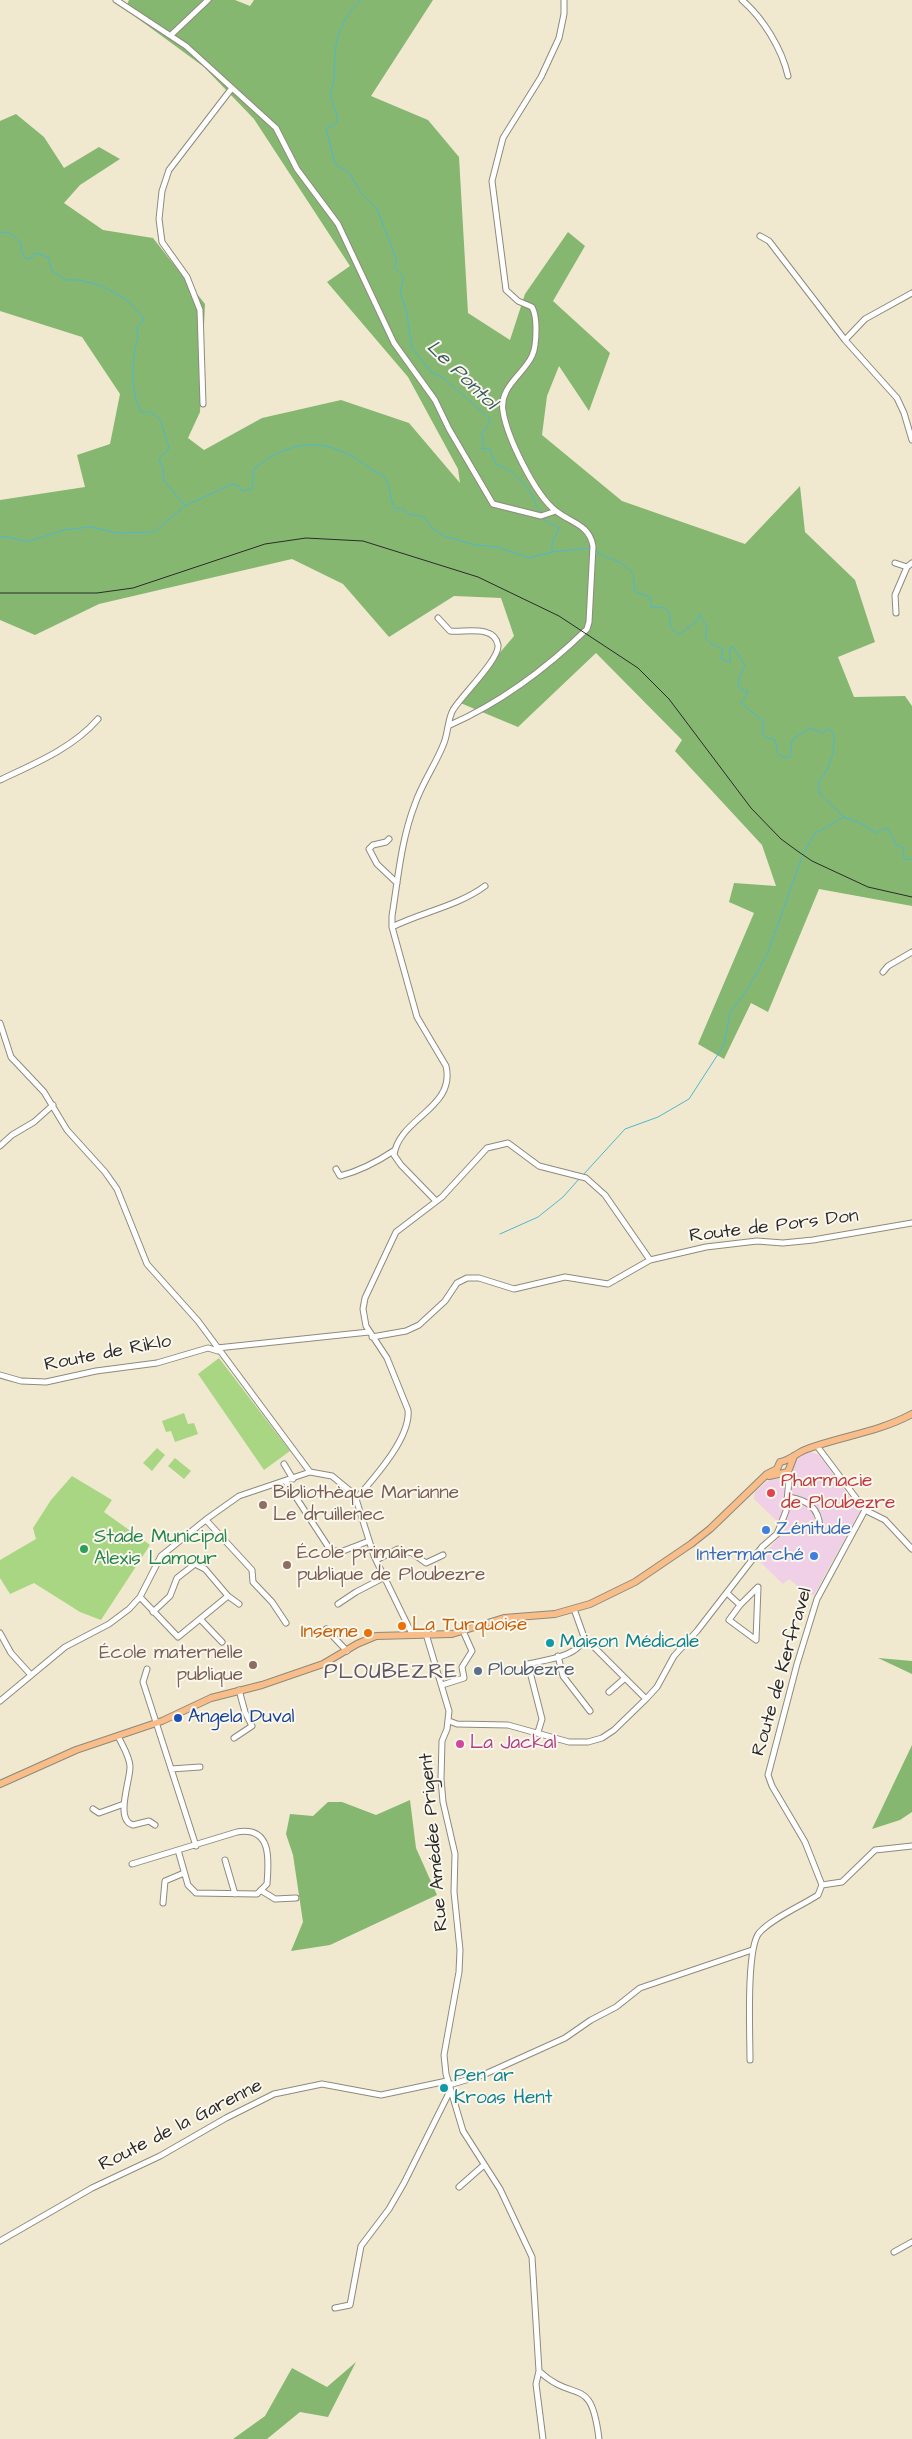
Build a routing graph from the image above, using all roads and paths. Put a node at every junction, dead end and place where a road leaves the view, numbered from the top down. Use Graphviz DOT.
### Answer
graph roads {
  1 [pos="116,0"];
  2 [pos="208,0"];
  3 [pos="564,0"];
  4 [pos="742,0"];
  5 [pos="170,35"];
  6 [pos="788,76"];
  7 [pos="232,88"];
  8 [pos="760,236"];
  9 [pos="912,294"];
  10 [pos="845,340"];
  11 [pos="203,404"];
  12 [pos="912,440"];
  13 [pos="556,511"];
  14 [pos="895,563"];
  15 [pos="910,565"];
  16 [pos="896,613"];
  17 [pos="438,618"];
  18 [pos="98,719"];
  19 [pos="450,725"];
  20 [pos="0,780"];
  21 [pos="389,839"];
  22 [pos="397,883"];
  23 [pos="485,886"];
  24 [pos="392,927"];
  25 [pos="912,952"];
  26 [pos="883,972"];
  27 [pos="0,1023"];
  28 [pos="53,1105"];
  29 [pos="0,1146"];
  30 [pos="395,1150"];
  31 [pos="336,1169"];
  32 [pos="436,1201"];
  33 [pos="912,1224"];
  34 [pos="650,1260"];
  35 [pos="371,1334"];
  36 [pos="219,1350"];
  37 [pos="0,1375"];
  38 [pos="912,1414"];
  39 [pos="817,1446"];
  40 [pos="284,1464"];
  41 [pos="783,1469"];
  42 [pos="310,1472"];
  43 [pos="293,1479"];
  44 [pos="286,1482"];
  45 [pos="788,1497"];
  46 [pos="356,1499"];
  47 [pos="865,1510"];
  48 [pos="206,1520"];
  49 [pos="820,1528"];
  50 [pos="369,1541"];
  51 [pos="912,1549"];
  52 [pos="443,1554"];
  53 [pos="376,1560"];
  54 [pos="383,1578"];
  55 [pos="727,1593"];
  56 [pos="228,1596"];
  57 [pos="140,1597"];
  58 [pos="240,1604"];
  59 [pos="338,1604"];
  60 [pos="740,1605"];
  61 [pos="574,1609"];
  62 [pos="153,1612"];
  63 [pos="201,1620"];
  64 [pos="286,1623"];
  65 [pos="326,1629"];
  66 [pos="463,1631"];
  67 [pos="0,1633"];
  68 [pos="412,1634"];
  69 [pos="426,1634"];
  70 [pos="584,1638"];
  71 [pos="222,1642"];
  72 [pos="348,1651"];
  73 [pos="558,1656"];
  74 [pos="147,1669"];
  75 [pos="31,1675"];
  76 [pos="624,1679"];
  77 [pos="442,1685"];
  78 [pos="239,1690"];
  79 [pos="609,1692"];
  80 [pos="646,1700"];
  81 [pos="0,1701"];
  82 [pos="590,1711"];
  83 [pos="449,1721"];
  84 [pos="155,1723"];
  85 [pos="538,1732"];
  86 [pos="118,1736"];
  87 [pos="234,1738"];
  88 [pos="200,1767"];
  89 [pos="172,1769"];
  90 [pos="0,1784"];
  91 [pos="124,1804"];
  92 [pos="93,1809"];
  93 [pos="155,1825"];
  94 [pos="196,1846"];
  95 [pos="912,1846"];
  96 [pos="178,1850"];
  97 [pos="225,1860"];
  98 [pos="132,1864"];
  99 [pos="184,1873"];
  100 [pos="822,1885"];
  101 [pos="262,1890"];
  102 [pos="235,1894"];
  103 [pos="296,1898"];
  104 [pos="163,1903"];
  105 [pos="752,1950"];
  106 [pos="750,2060"];
  107 [pos="448,2083"];
  108 [pos="450,2091"];
  109 [pos="484,2164"];
  110 [pos="459,2187"];
  111 [pos="0,2241"];
  112 [pos="912,2242"];
  113 [pos="894,2252"];
  114 [pos="335,2308"];
  115 [pos="539,2371"];
  116 [pos="542,2439"];
  117 [pos="599,2439"];
  1 -- 5 [label="street"];
  2 -- 5 [label="street"];
  3 -- 13 [label="street"];
  4 -- 6 [label="street"];
  5 -- 7 [label="street"];
  7 -- 11 [label="street"];
  7 -- 13 [label="street"];
  8 -- 10 [label="street"];
  9 -- 10 [label="street"];
  10 -- 12 [label="street"];
  13 -- 19 [label="street"];
  14 -- 15 [label="street"];
  15 -- 16 [label="street"];
  17 -- 19 [label="street"];
  18 -- 20 [label="street"];
  19 -- 22 [label="street"];
  21 -- 22 [label="street"];
  22 -- 24 [label="street"];
  23 -- 24 [label="street"];
  24 -- 30 [label="street"];
  25 -- 26 [label="street"];
  27 -- 28 [label="street"];
  28 -- 29 [label="street"];
  28 -- 36 [label="street"];
  30 -- 31 [label="street"];
  30 -- 32 [label="street"];
  32 -- 34 [label="street"];
  32 -- 35 [label="street"];
  33 -- 34 [label="street, Route de Pors Don"];
  34 -- 35 [label="street, Route de Pors Don"];
  35 -- 36 [label="street, Route de Pors Don"];
  35 -- 46 [label="street"];
  36 -- 37 [label="street, Route de Riklo"];
  36 -- 42 [label="street"];
  38 -- 39 [label="main road"];
  39 -- 41 [label="main road"];
  39 -- 47 [label="street"];
  40 -- 43 [label="street"];
  41 -- 45 [label="street"];
  41 -- 61 [label="main road"];
  42 -- 43 [label="street"];
  42 -- 46 [label="street"];
  43 -- 44 [label="street"];
  44 -- 48 [label="street"];
  44 -- 50 [label="street"];
  45 -- 49 [label="street"];
  45 -- 55 [label="street"];
  46 -- 50 [label="street"];
  47 -- 51 [label="street"];
  47 -- 100 [label="street, Route de Kerfravel"];
  48 -- 57 [label="street"];
  48 -- 64 [label="street"];
  50 -- 53 [label="street"];
  52 -- 53 [label="street"];
  53 -- 54 [label="street"];
  54 -- 59 [label="street"];
  54 -- 68 [label="street"];
  55 -- 60 [label="street"];
  55 -- 80 [label="street"];
  56 -- 58 [label="street"];
  56 -- 62 [label="street"];
  56 -- 63 [label="street"];
  57 -- 62 [label="street"];
  57 -- 75 [label="street"];
  60 -- 60 [label="street"];
  61 -- 66 [label="main road"];
  61 -- 70 [label="street"];
  62 -- 63 [label="street"];
  63 -- 71 [label="street"];
  65 -- 72 [label="street"];
  66 -- 69 [label="main road"];
  66 -- 77 [label="street"];
  67 -- 75 [label="street"];
  68 -- 69 [label="main road"];
  68 -- 72 [label="main road"];
  69 -- 77 [label="street, Rue Amédée Prigent"];
  70 -- 73 [label="street"];
  70 -- 76 [label="street"];
  72 -- 78 [label="main road"];
  73 -- 82 [label="street"];
  73 -- 85 [label="street"];
  74 -- 84 [label="street"];
  75 -- 81 [label="street"];
  76 -- 79 [label="street"];
  76 -- 80 [label="street"];
  77 -- 83 [label="street, Rue Amédée Prigent"];
  78 -- 84 [label="main road"];
  78 -- 87 [label="street"];
  80 -- 85 [label="street"];
  83 -- 85 [label="street"];
  83 -- 107 [label="street, Rue Amédée Prigent"];
  84 -- 86 [label="main road"];
  84 -- 89 [label="street"];
  86 -- 90 [label="main road"];
  86 -- 91 [label="street"];
  88 -- 89 [label="street"];
  89 -- 94 [label="street"];
  91 -- 92 [label="street"];
  91 -- 93 [label="street"];
  94 -- 96 [label="street"];
  94 -- 101 [label="street"];
  95 -- 100 [label="street"];
  96 -- 98 [label="street"];
  96 -- 99 [label="street"];
  97 -- 102 [label="street"];
  99 -- 102 [label="street"];
  99 -- 104 [label="street"];
  100 -- 105 [label="street"];
  101 -- 102 [label="street"];
  101 -- 103 [label="street"];
  105 -- 106 [label="street"];
  105 -- 107 [label="street"];
  107 -- 108 [label="street, Rue Amédée Prigent"];
  107 -- 111 [label="street, Route de la Garenne"];
  108 -- 109 [label="street, Rue Amédée Prigent"];
  108 -- 114 [label="street"];
  109 -- 110 [label="street"];
  109 -- 115 [label="street, Rue Amédée Prigent"];
  112 -- 113 [label="street"];
  115 -- 116 [label="street, Rue Amédée Prigent"];
  115 -- 117 [label="street"];
}
